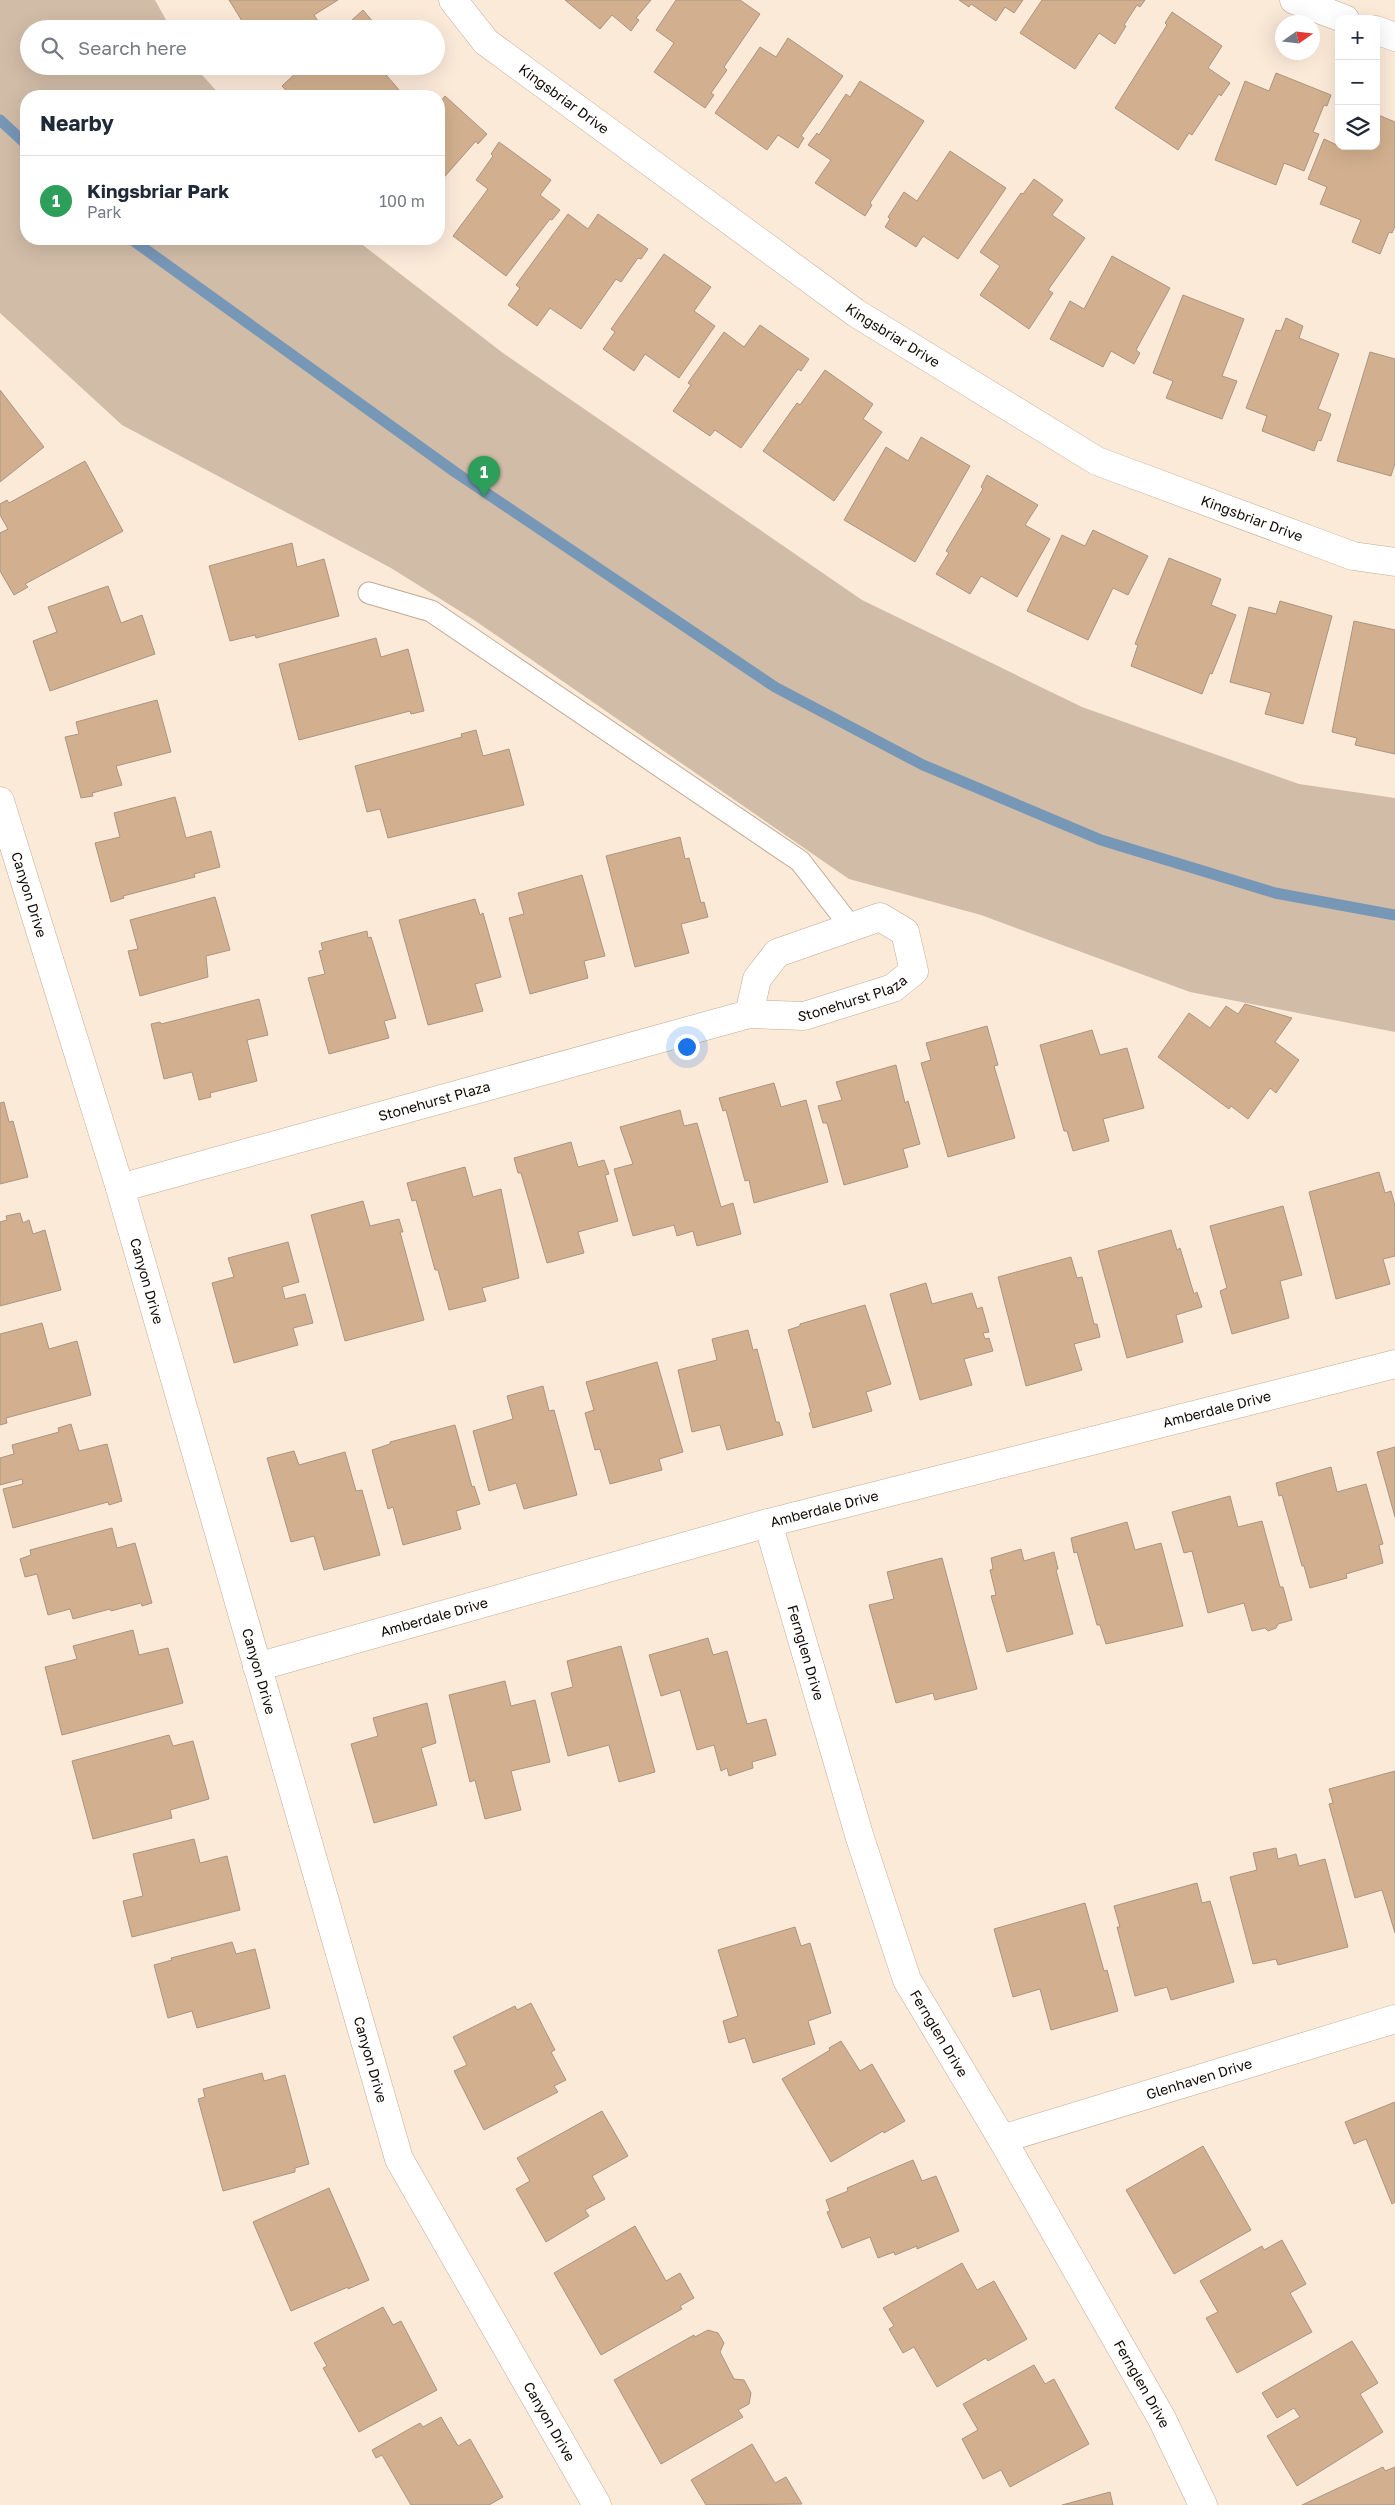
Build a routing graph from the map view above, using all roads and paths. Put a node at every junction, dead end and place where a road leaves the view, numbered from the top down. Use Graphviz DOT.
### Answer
graph roads {
  1 [pos="453,0"];
  2 [pos="1294,0"];
  3 [pos="1335,15"];
  4 [pos="1380,31"];
  5 [pos="1395,37"];
  6 [pos="1395,562"];
  7 [pos="369,593"];
  8 [pos="0,801"];
  9 [pos="851,927"];
  10 [pos="749,1014"];
  11 [pos="120,1188"];
  12 [pos="1395,1364"];
  13 [pos="768,1523"];
  14 [pos="257,1668"];
  15 [pos="1395,2019"];
  16 [pos="1002,2139"];
  17 [pos="597,2505"];
  18 [pos="1203,2505"];
  1 -- 6 [label="street, Kingsbriar Drive"];
  2 -- 3 [label="street"];
  4 -- 5 [label="street"];
  7 -- 9 [label="lane"];
  8 -- 11 [label="street, Canyon Drive"];
  9 -- 10 [label="street, Stonehurst Plaza"];
  9 -- 10 [label="street, Stonehurst Plaza"];
  10 -- 11 [label="street, Stonehurst Plaza"];
  11 -- 14 [label="street, Canyon Drive"];
  12 -- 13 [label="street, Amberdale Drive"];
  13 -- 14 [label="street, Amberdale Drive"];
  13 -- 16 [label="street, Fernglen Drive"];
  14 -- 17 [label="street, Canyon Drive"];
  15 -- 16 [label="street, Glenhaven Drive"];
  16 -- 18 [label="street, Fernglen Drive"];
}
